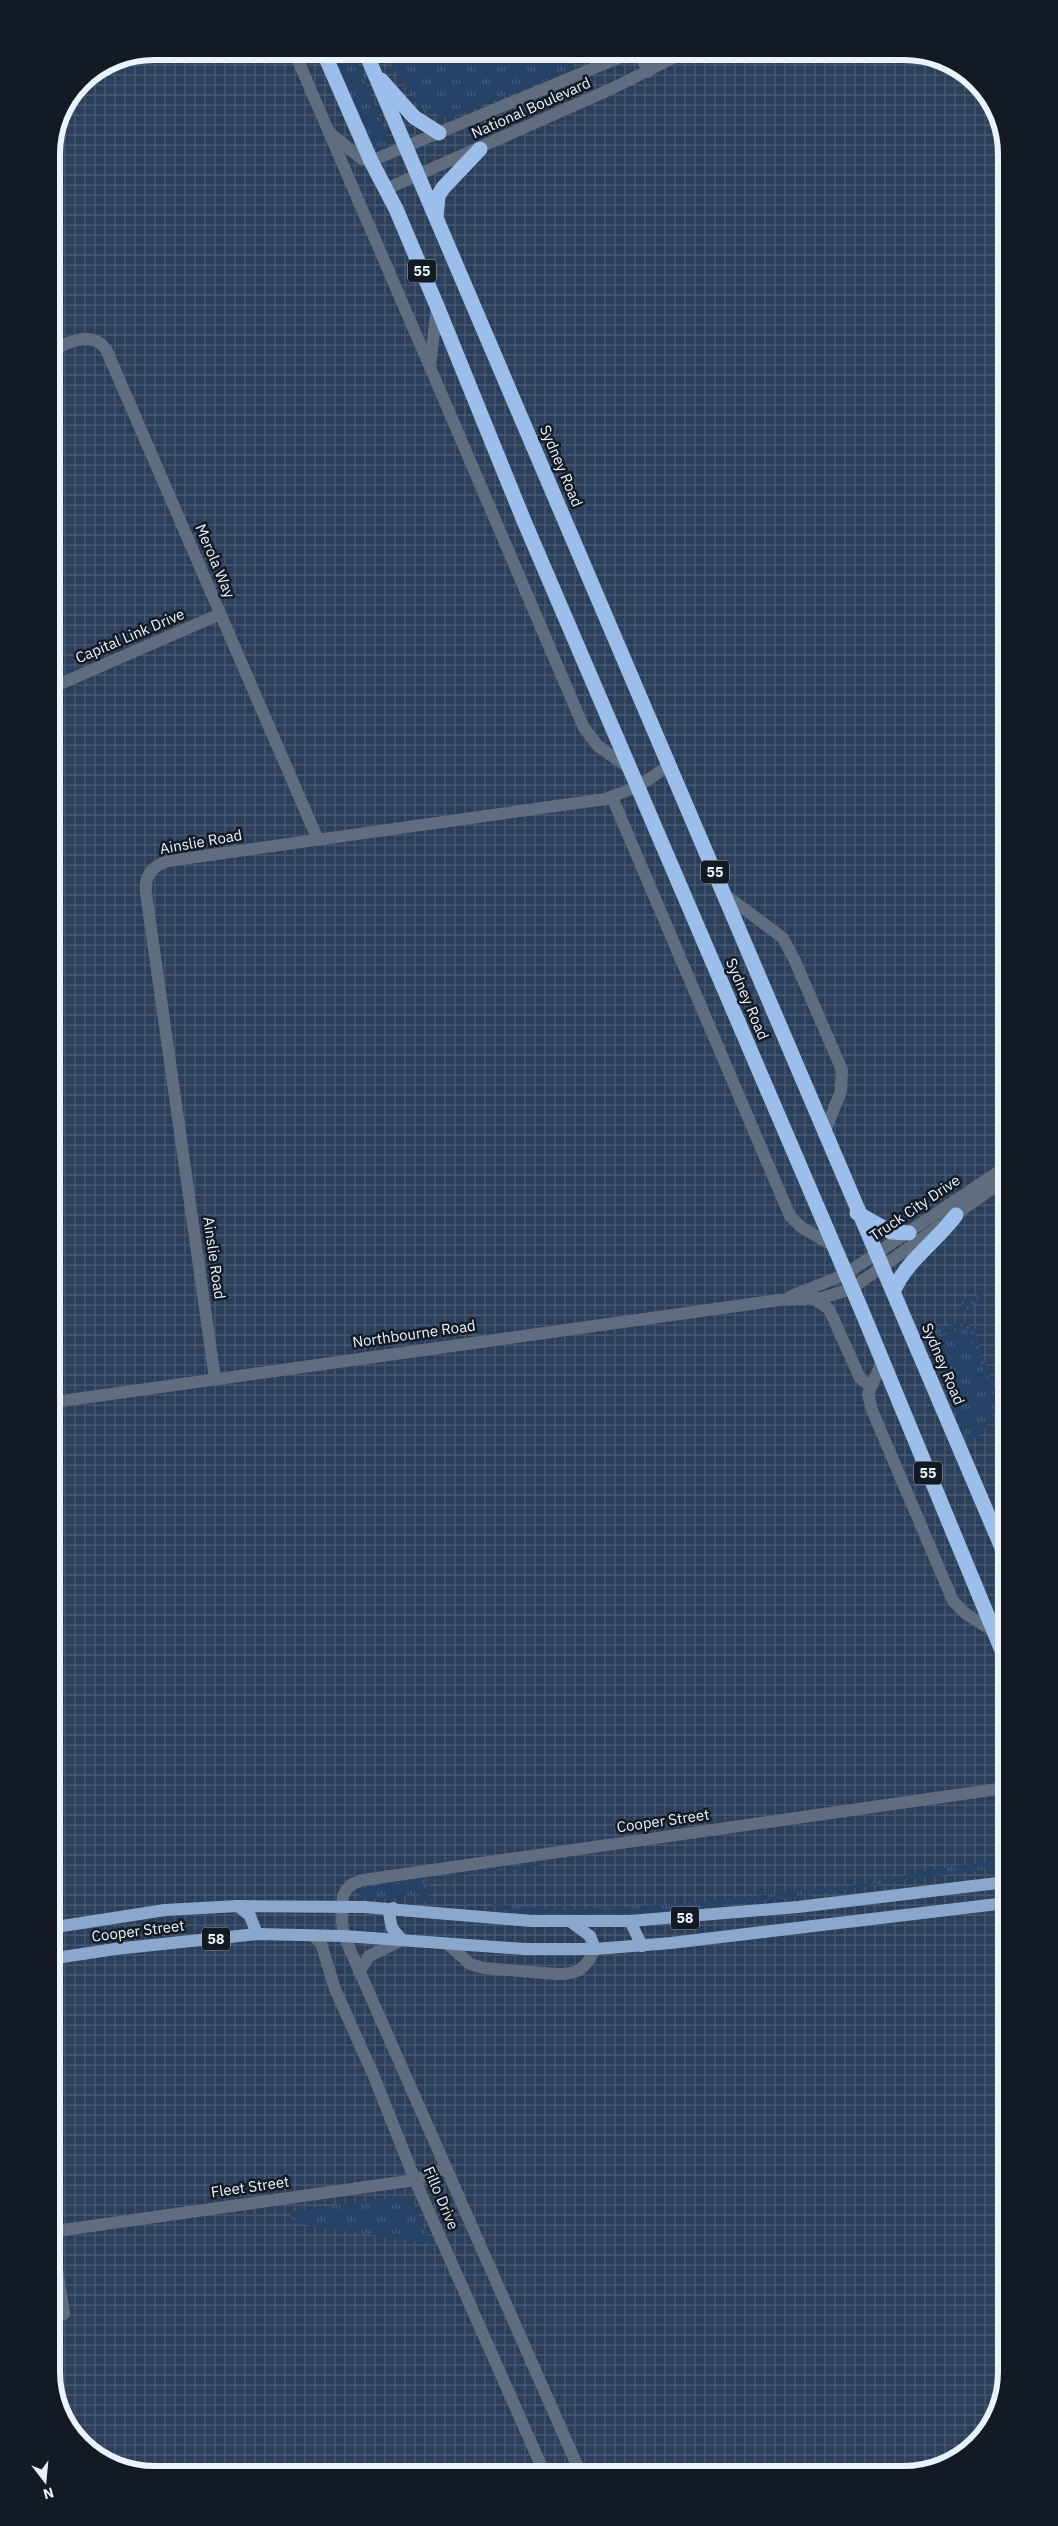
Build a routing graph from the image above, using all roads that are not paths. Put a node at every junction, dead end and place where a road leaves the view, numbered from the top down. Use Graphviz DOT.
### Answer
graph roads {
  1 [pos="298,60"];
  2 [pos="327,60"];
  3 [pos="368,60"];
  4 [pos="613,60"];
  5 [pos="643,60"];
  6 [pos="670,60"];
  7 [pos="373,72"];
  8 [pos="648,72"];
  9 [pos="328,130"];
  10 [pos="439,133"];
  11 [pos="405,148"];
  12 [pos="480,149"];
  13 [pos="370,161"];
  14 [pos="417,177"];
  15 [pos="386,189"];
  16 [pos="436,219"];
  17 [pos="437,306"];
  18 [pos="60,347"];
  19 [pos="430,367"];
  20 [pos="220,614"];
  21 [pos="60,684"];
  22 [pos="670,766"];
  23 [pos="629,768"];
  24 [pos="637,786"];
  25 [pos="612,797"];
  26 [pos="318,840"];
  27 [pos="724,894"];
  28 [pos="824,1134"];
  29 [pos="998,1172"];
  30 [pos="998,1184"];
  31 [pos="857,1213"];
  32 [pos="956,1215"];
  33 [pos="909,1233"];
  34 [pos="832,1245"];
  35 [pos="878,1261"];
  36 [pos="844,1275"];
  37 [pos="851,1289"];
  38 [pos="894,1290"];
  39 [pos="814,1298"];
  40 [pos="779,1300"];
  41 [pos="882,1362"];
  42 [pos="215,1379"];
  43 [pos="870,1386"];
  44 [pos="60,1401"];
  45 [pos="998,1528"];
  46 [pos="994,1632"];
  47 [pos="998,1641"];
  48 [pos="998,1789"];
  49 [pos="998,1883"];
  50 [pos="891,1896"];
  51 [pos="998,1904"];
  52 [pos="238,1906"];
  53 [pos="342,1907"];
  54 [pos="393,1908"];
  55 [pos="893,1916"];
  56 [pos="571,1922"];
  57 [pos="630,1922"];
  58 [pos="60,1926"];
  59 [pos="257,1934"];
  60 [pos="313,1936"];
  61 [pos="344,1936"];
  62 [pos="402,1940"];
  63 [pos="448,1944"];
  64 [pos="642,1946"];
  65 [pos="595,1949"];
  66 [pos="60,1957"];
  67 [pos="359,1972"];
  68 [pos="447,2168"];
  69 [pos="415,2180"];
  70 [pos="60,2230"];
  71 [pos="60,2288"];
  72 [pos="64,2314"];
  73 [pos="541,2466"];
  74 [pos="577,2466"];
  1 -- 9 [label="street"];
  2 -- 13 [label="highway, Sydney Road / 55"];
  3 -- 7 [label="highway, Sydney Road / 55"];
  4 -- 10 [label="street, National Boulevard"];
  5 -- 8 [label="street"];
  6 -- 8 [label="street, National Boulevard"];
  7 -- 10 [label="highway"];
  7 -- 11 [label="highway, Sydney Road / 55"];
  8 -- 12 [label="street, National Boulevard"];
  9 -- 13 [label="street"];
  9 -- 19 [label="street"];
  10 -- 11 [label="street, National Boulevard"];
  11 -- 13 [label="street, National Boulevard"];
  11 -- 14 [label="highway, Sydney Road / 55"];
  12 -- 14 [label="street, National Boulevard"];
  12 -- 16 [label="highway"];
  13 -- 15 [label="highway, Sydney Road / 55"];
  14 -- 15 [label="street, National Boulevard"];
  14 -- 16 [label="highway, Sydney Road / 55"];
  15 -- 17 [label="highway, Sydney Road / 55"];
  16 -- 22 [label="highway, Sydney Road / 55"];
  17 -- 19 [label="street"];
  17 -- 23 [label="highway, Sydney Road / 55"];
  18 -- 20 [label="street, Merola Way"];
  19 -- 23 [label="street"];
  20 -- 21 [label="street, Capital Link Drive"];
  20 -- 26 [label="street, Merola Way"];
  22 -- 24 [label="street, Ainslie Road"];
  22 -- 27 [label="highway, Sydney Road / 55"];
  23 -- 24 [label="highway, Sydney Road / 55"];
  24 -- 25 [label="street, Ainslie Road"];
  24 -- 34 [label="highway, Sydney Road / 55"];
  25 -- 26 [label="street, Ainslie Road"];
  25 -- 34 [label="street"];
  26 -- 42 [label="street, Ainslie Road"];
  27 -- 28 [label="highway, Sydney Road / 55"];
  27 -- 28 [label="street"];
  28 -- 31 [label="highway, Sydney Road / 55"];
  29 -- 33 [label="street, Truck City Drive"];
  30 -- 32 [label="street, Truck City Drive"];
  31 -- 33 [label="highway"];
  31 -- 35 [label="highway, Sydney Road / 55"];
  32 -- 35 [label="street, Truck City Drive"];
  32 -- 38 [label="highway"];
  33 -- 35 [label="street, Truck City Drive"];
  34 -- 36 [label="highway, Sydney Road / 55"];
  35 -- 36 [label="street, Truck City Drive"];
  35 -- 37 [label="street, Truck City Drive"];
  35 -- 38 [label="highway, Sydney Road / 55"];
  36 -- 37 [label="highway, Sydney Road / 55"];
  36 -- 40 [label="street, Northbourne Road"];
  37 -- 39 [label="street, Northbourne Road"];
  37 -- 41 [label="highway, Sydney Road / 55"];
  38 -- 45 [label="highway, Sydney Road / 55"];
  39 -- 40 [label="street, Northbourne Road"];
  39 -- 43 [label="street"];
  40 -- 42 [label="street, Northbourne Road"];
  41 -- 43 [label="street"];
  41 -- 46 [label="highway, Sydney Road / 55"];
  42 -- 44 [label="street, Northbourne Road"];
  43 -- 46 [label="street"];
  46 -- 47 [label="highway, Sydney Road / 55"];
  48 -- 53 [label="street, Cooper Street"];
  49 -- 50 [label="main road, Cooper Street / 58"];
  50 -- 55 [label="main road"];
  50 -- 57 [label="main road, Cooper Street / 58"];
  51 -- 55 [label="main road, Cooper Street / 58"];
  52 -- 53 [label="main road, Cooper Street / 58"];
  52 -- 58 [label="main road, Cooper Street / 58"];
  52 -- 59 [label="main road"];
  53 -- 54 [label="main road, Cooper Street / 58"];
  53 -- 61 [label="street, Cooper Street"];
  54 -- 56 [label="main road, Cooper Street / 58"];
  54 -- 62 [label="main road"];
  55 -- 64 [label="main road, Cooper Street / 58"];
  56 -- 57 [label="main road, Cooper Street / 58"];
  56 -- 65 [label="main road"];
  57 -- 64 [label="main road"];
  59 -- 60 [label="main road, Cooper Street / 58"];
  59 -- 66 [label="main road, Cooper Street / 58"];
  60 -- 61 [label="main road, Cooper Street / 58"];
  60 -- 69 [label="street, Fillo Drive"];
  61 -- 62 [label="main road, Cooper Street / 58"];
  61 -- 67 [label="street, Fillo Drive"];
  62 -- 63 [label="main road, Cooper Street / 58"];
  62 -- 67 [label="street"];
  63 -- 65 [label="main road, Cooper Street / 58"];
  63 -- 65 [label="street"];
  64 -- 65 [label="main road, Cooper Street / 58"];
  67 -- 68 [label="street, Fillo Drive"];
  68 -- 69 [label="street, Fleet Street"];
  68 -- 74 [label="street, Fillo Drive"];
  69 -- 70 [label="street, Fleet Street"];
  69 -- 73 [label="street, Fillo Drive"];
  71 -- 72 [label="street"];
}
